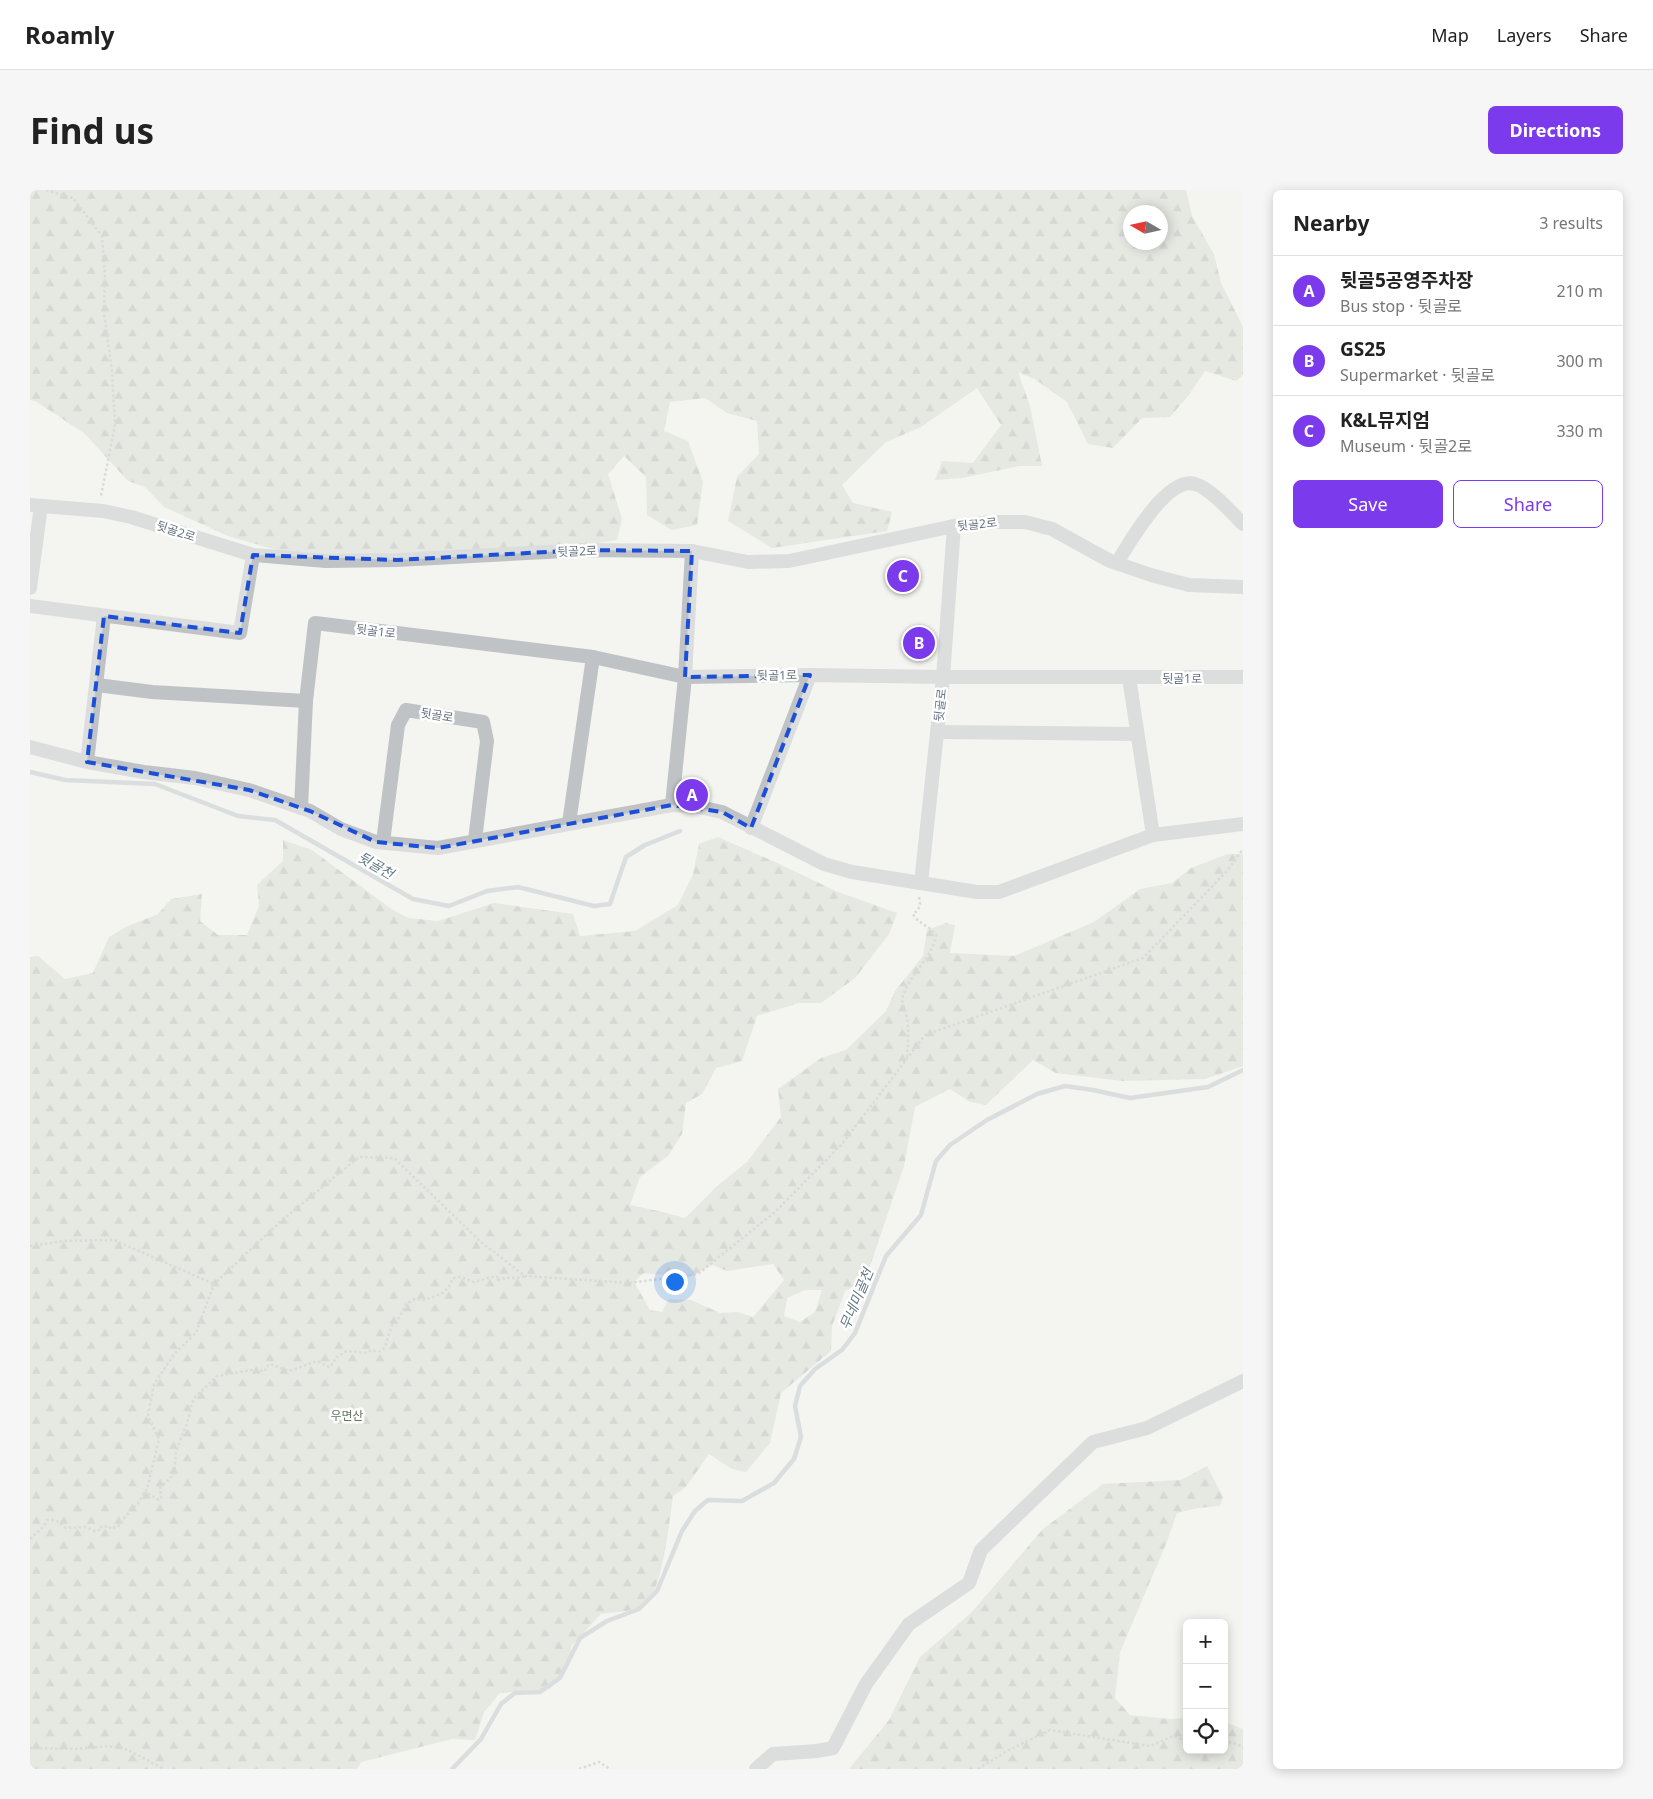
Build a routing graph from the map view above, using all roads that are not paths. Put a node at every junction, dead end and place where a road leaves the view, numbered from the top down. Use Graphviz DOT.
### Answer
graph roads {
  1 [pos="36,506"];
  2 [pos="1243,524"];
  3 [pos="954,526"];
  4 [pos="692,551"];
  5 [pos="253,555"];
  6 [pos="1117,563"];
  7 [pos="1243,586"];
  8 [pos="30,588"];
  9 [pos="30,606"];
  10 [pos="104,616"];
  11 [pos="592,657"];
  12 [pos="810,675"];
  13 [pos="685,677"];
  14 [pos="1243,677"];
  15 [pos="943,678"];
  16 [pos="1129,678"];
  17 [pos="97,685"];
  18 [pos="306,702"];
  19 [pos="937,732"];
  20 [pos="1137,734"];
  21 [pos="30,746"];
  22 [pos="87,762"];
  23 [pos="672,805"];
  24 [pos="301,808"];
  25 [pos="569,823"];
  26 [pos="1243,824"];
  27 [pos="751,828"];
  28 [pos="1153,835"];
  29 [pos="475,840"];
  30 [pos="383,842"];
  31 [pos="918,882"];
  32 [pos="1243,1381"];
  33 [pos="756,1769"];
  1 -- 5 [label="street, 뒷골2로"];
  1 -- 8 [label="street"];
  2 -- 6 [label="street"];
  3 -- 4 [label="street, 뒷골2로"];
  3 -- 6 [label="street, 뒷골2로"];
  3 -- 15 [label="street, 뒷골로"];
  4 -- 5 [label="street, 뒷골2로"];
  4 -- 13 [label="street"];
  5 -- 10 [label="street"];
  6 -- 7 [label="street, 뒷골2로"];
  9 -- 10 [label="street"];
  10 -- 17 [label="street"];
  11 -- 13 [label="street, 뒷골1로"];
  11 -- 18 [label="street, 뒷골1로"];
  11 -- 25 [label="street"];
  12 -- 13 [label="street, 뒷골1로"];
  12 -- 15 [label="street, 뒷골1로"];
  12 -- 27 [label="street"];
  13 -- 23 [label="street"];
  14 -- 16 [label="street, 뒷골1로"];
  15 -- 16 [label="street, 뒷골1로"];
  15 -- 19 [label="street, 뒷골로"];
  16 -- 20 [label="street"];
  17 -- 18 [label="street"];
  17 -- 22 [label="street"];
  18 -- 24 [label="street"];
  19 -- 20 [label="street"];
  19 -- 31 [label="street, 뒷골로"];
  20 -- 28 [label="street"];
  21 -- 22 [label="street"];
  22 -- 24 [label="street"];
  23 -- 25 [label="street"];
  23 -- 27 [label="street"];
  24 -- 30 [label="street"];
  25 -- 29 [label="street"];
  26 -- 28 [label="street"];
  27 -- 31 [label="street"];
  28 -- 31 [label="street"];
  29 -- 30 [label="street"];
  29 -- 30 [label="street, 뒷골로"];
  32 -- 33 [label="street"];
}
